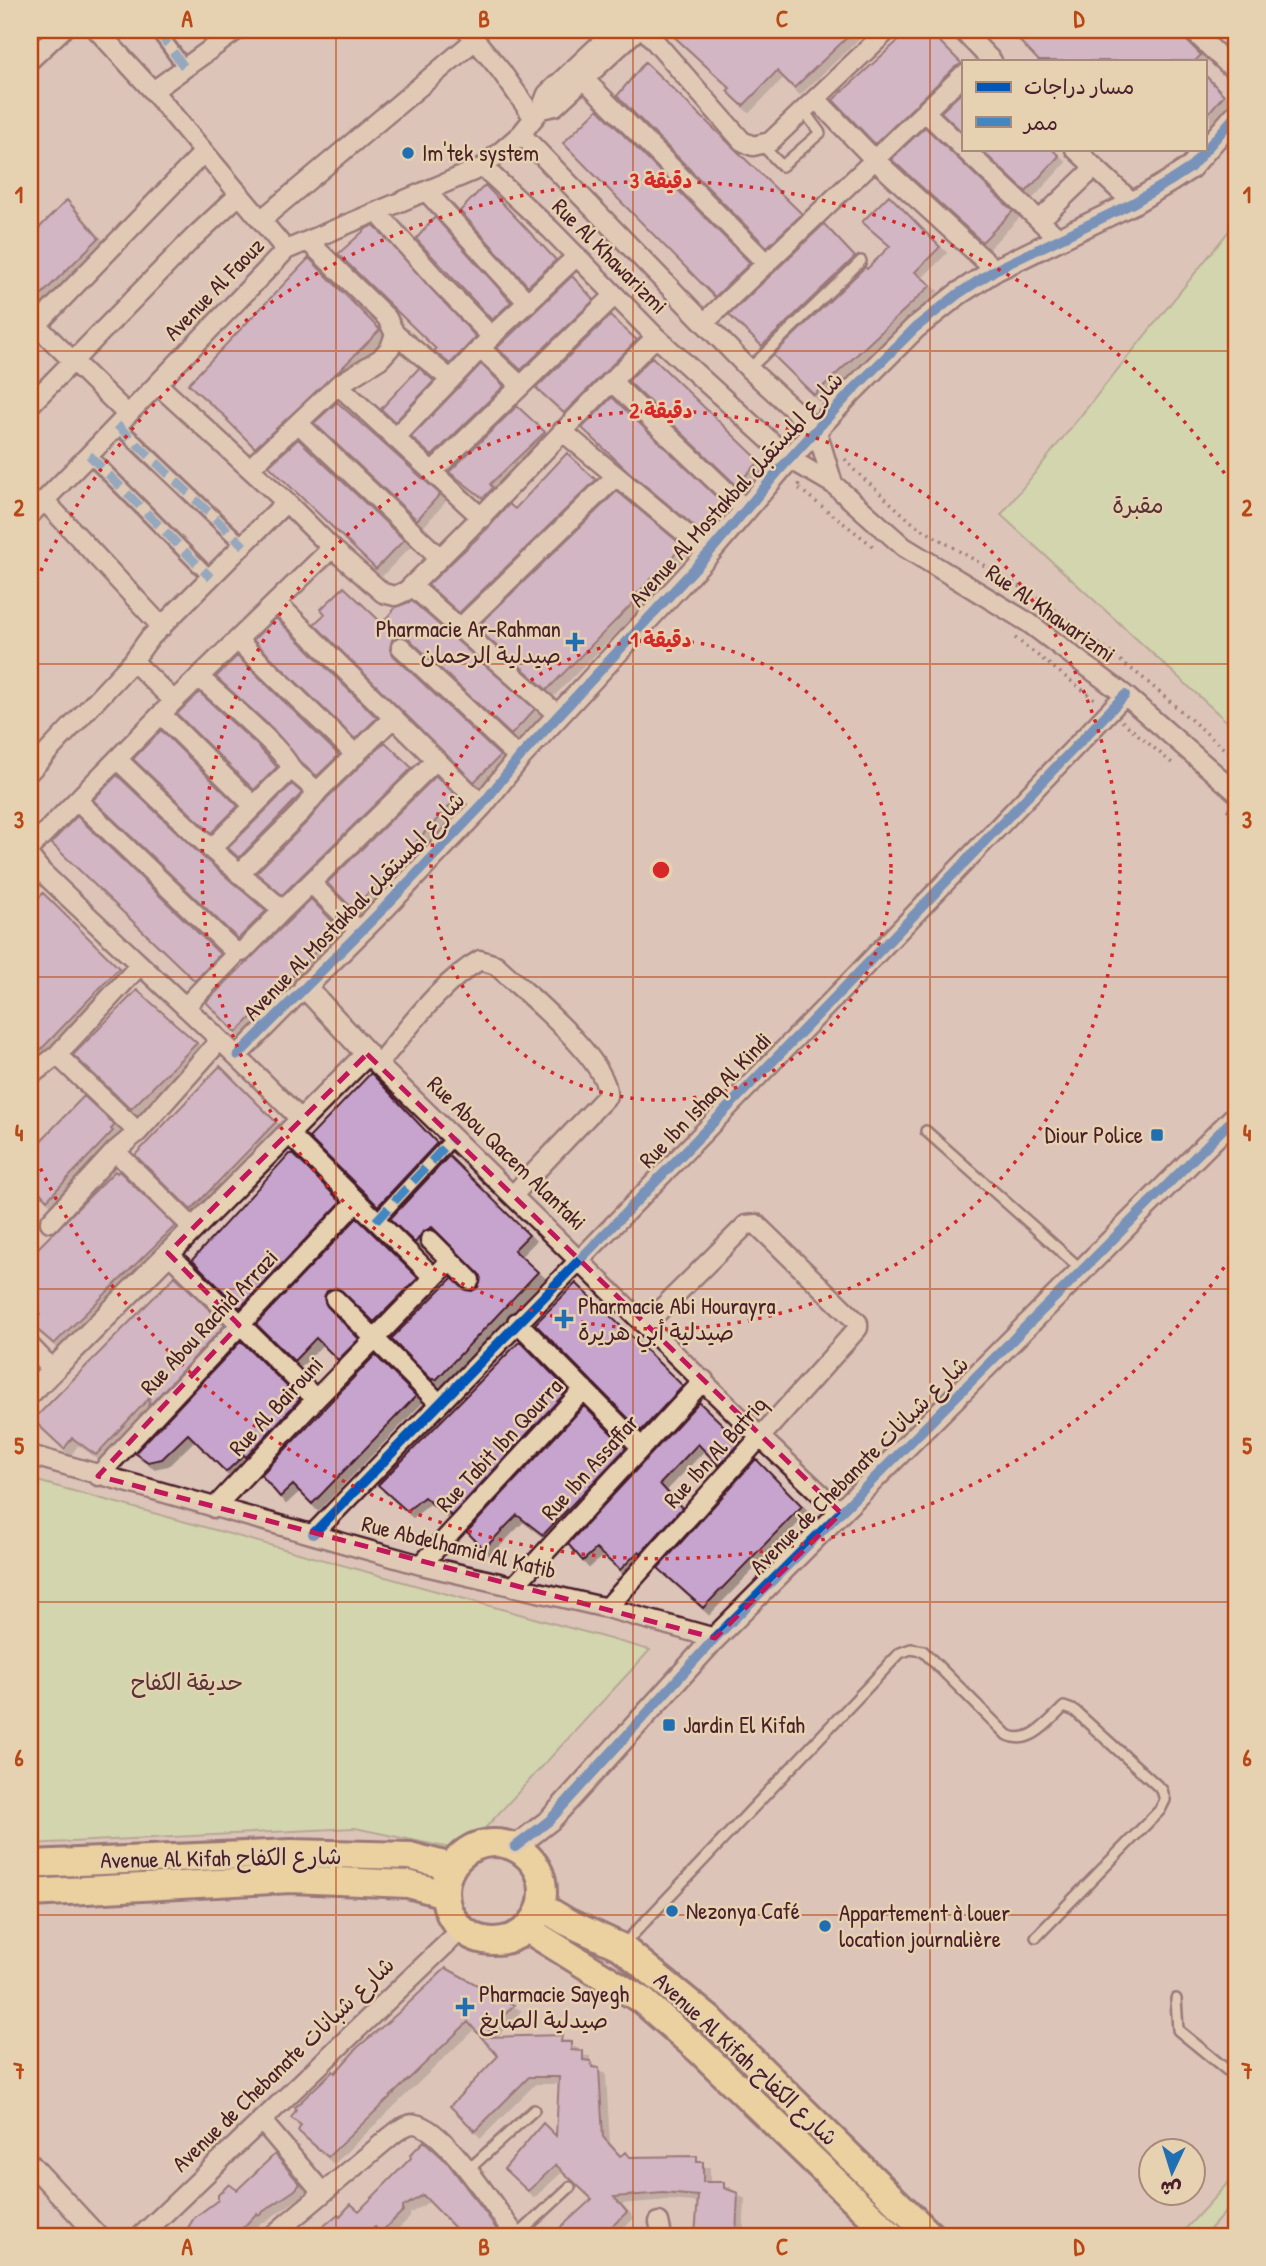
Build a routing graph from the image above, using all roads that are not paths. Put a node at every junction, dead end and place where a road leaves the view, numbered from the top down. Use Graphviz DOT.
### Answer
graph roads {
  1 [pos="62,30"];
  2 [pos="97,30"];
  3 [pos="157,30"];
  4 [pos="615,30"];
  5 [pos="637,30"];
  6 [pos="645,30"];
  7 [pos="888,30"];
  8 [pos="962,30"];
  9 [pos="1192,30"];
  10 [pos="234,31"];
  11 [pos="471,35"];
  12 [pos="985,59"];
  13 [pos="30,60"];
  14 [pos="185,68"];
  15 [pos="1236,72"];
  16 [pos="962,76"];
  17 [pos="584,79"];
  18 [pos="153,91"];
  19 [pos="810,105"];
  20 [pos="926,113"];
  21 [pos="538,114"];
  22 [pos="1236,115"];
  23 [pos="521,134"];
  24 [pos="762,145"];
  25 [pos="962,146"];
  26 [pos="966,150"];
  27 [pos="1076,150"];
  28 [pos="1206,150"];
  29 [pos="1206,150"];
  30 [pos="204,152"];
  31 [pos="874,159"];
  32 [pos="483,167"];
  33 [pos="1093,169"];
  34 [pos="426,191"];
  35 [pos="240,194"];
  36 [pos="1132,203"];
  37 [pos="377,212"];
  38 [pos="261,220"];
  39 [pos="1040,220"];
  40 [pos="1058,238"];
  41 [pos="308,241"];
  42 [pos="286,250"];
  43 [pos="576,256"];
  44 [pos="861,261"];
  45 [pos="767,264"];
  46 [pos="995,270"];
  47 [pos="615,295"];
  48 [pos="528,303"];
  49 [pos="704,323"];
  50 [pos="32,325"];
  51 [pos="395,334"];
  52 [pos="656,337"];
  53 [pos="486,342"];
  54 [pos="73,361"];
  55 [pos="749,369"];
  56 [pos="450,380"];
  57 [pos="611,381"];
  58 [pos="157,384"];
  59 [pos="338,385"];
  60 [pos="520,385"];
  61 [pos="30,405"];
  62 [pos="122,420"];
  63 [pos="298,422"];
  64 [pos="562,431"];
  65 [pos="817,431"];
  66 [pos="395,438"];
  67 [pos="89,456"];
  68 [pos="790,459"];
  69 [pos="250,468"];
  70 [pos="432,472"];
  71 [pos="616,476"];
  72 [pos="833,484"];
  73 [pos="44,500"];
  74 [pos="286,502"];
  75 [pos="746,510"];
  76 [pos="30,514"];
  77 [pos="482,518"];
  78 [pos="244,546"];
  79 [pos="332,548"];
  80 [pos="709,553"];
  81 [pos="440,558"];
  82 [pos="211,578"];
  83 [pos="412,586"];
  84 [pos="276,602"];
  85 [pos="162,627"];
  86 [pos="460,628"];
  87 [pos="237,640"];
  88 [pos="401,647"];
  89 [pos="133,661"];
  90 [pos="199,677"];
  91 [pos="1125,695"];
  92 [pos="167,708"];
  93 [pos="558,715"];
  94 [pos="393,718"];
  95 [pos="356,755"];
  96 [pos="519,758"];
  97 [pos="117,759"];
  98 [pos="436,760"];
  99 [pos="291,769"];
  100 [pos="30,771"];
  101 [pos="319,790"];
  102 [pos="1236,792"];
  103 [pos="77,800"];
  104 [pos="482,804"];
  105 [pos="254,806"];
  106 [pos="30,848"];
  107 [pos="211,849"];
  108 [pos="30,857"];
  109 [pos="42,872"];
  110 [pos="239,874"];
  111 [pos="312,884"];
  112 [pos="30,885"];
  113 [pos="283,910"];
  114 [pos="360,932"];
  115 [pos="238,952"];
  116 [pos="139,966"];
  117 [pos="305,987"];
  118 [pos="185,1007"];
  119 [pos="220,1040"];
  120 [pos="57,1055"];
  121 [pos="238,1055"];
  122 [pos="373,1059"];
  123 [pos="30,1074"];
  124 [pos="1236,1116"];
  125 [pos="294,1126"];
  126 [pos="926,1131"];
  127 [pos="138,1132"];
  128 [pos="453,1138"];
  129 [pos="116,1151"];
  130 [pos="513,1195"];
  131 [pos="356,1202"];
  132 [pos="376,1221"];
  133 [pos="51,1222"];
  134 [pos="193,1228"];
  135 [pos="430,1240"];
  136 [pos="168,1253"];
  137 [pos="579,1259"];
  138 [pos="450,1261"];
  139 [pos="1083,1271"];
  140 [pos="434,1278"];
  141 [pos="470,1280"];
  142 [pos="335,1299"];
  143 [pos="517,1322"];
  144 [pos="646,1324"];
  145 [pos="239,1325"];
  146 [pos="374,1338"];
  147 [pos="30,1346"];
  148 [pos="53,1370"];
  149 [pos="704,1380"];
  150 [pos="584,1389"];
  151 [pos="30,1393"];
  152 [pos="316,1399"];
  153 [pos="439,1403"];
  154 [pos="761,1438"];
  155 [pos="641,1447"];
  156 [pos="30,1455"];
  157 [pos="98,1476"];
  158 [pos="214,1508"];
  159 [pos="841,1513"];
  160 [pos="313,1534"];
  161 [pos="421,1565"];
  162 [pos="513,1587"];
  163 [pos="607,1608"];
  164 [pos="715,1638"];
  165 [pos="522,1852"];
  166 [pos="30,1864"];
  167 [pos="452,1867"];
  168 [pos="30,1893"];
  169 [pos="445,1894"];
  170 [pos="542,1907"];
  171 [pos="462,1929"];
  172 [pos="527,1929"];
  173 [pos="1037,1937"];
  174 [pos="621,1947"];
  175 [pos="1176,1999"];
  176 [pos="1236,2072"];
  177 [pos="534,2110"];
  178 [pos="261,2120"];
  179 [pos="30,2163"];
  180 [pos="467,2171"];
  181 [pos="570,2187"];
  182 [pos="322,2192"];
  183 [pos="98,2236"];
  184 [pos="141,2236"];
  185 [pos="272,2236"];
  186 [pos="516,2236"];
  187 [pos="892,2236"];
  188 [pos="931,2236"];
  1 -- 13 [label="street"];
  2 -- 18 [label="street"];
  3 -- 14 [label="street"];
  4 -- 21 [label="street, Avenue Al Faouz"];
  5 -- 17 [label="street, Avenue Al Faouz"];
  6 -- 24 [label="street"];
  7 -- 19 [label="street"];
  8 -- 12 [label="street"];
  9 -- 15 [label="street"];
  10 -- 14 [label="street"];
  11 -- 21 [label="street"];
  11 -- 38 [label="street"];
  14 -- 18 [label="street"];
  16 -- 20 [label="street"];
  17 -- 21 [label="street, Avenue Al Faouz"];
  17 -- 45 [label="street"];
  18 -- 30 [label="street"];
  19 -- 24 [label="street"];
  19 -- 24 [label="lane"];
  19 -- 31 [label="street"];
  20 -- 25 [label="street"];
  20 -- 31 [label="street"];
  21 -- 23 [label="street, Avenue Al Faouz"];
  22 -- 28 [label="street, Avenue Al Mostakbal شارع المستقبل"];
  23 -- 32 [label="street, Avenue Al Faouz"];
  23 -- 49 [label="street, Rue Al Khawarizmi"];
  26 -- 39 [label="street"];
  27 -- 33 [label="street"];
  29 -- 36 [label="street, Avenue Al Mostakbal شارع المستقبل"];
  30 -- 35 [label="street"];
  30 -- 50 [label="street"];
  31 -- 45 [label="street"];
  31 -- 46 [label="street"];
  32 -- 34 [label="street, Avenue Al Faouz"];
  32 -- 43 [label="street, Rue Al Khawarizmi"];
  33 -- 36 [label="street"];
  33 -- 39 [label="street"];
  34 -- 37 [label="street, Avenue Al Faouz"];
  34 -- 48 [label="street"];
  35 -- 38 [label="street"];
  35 -- 54 [label="street"];
  36 -- 40 [label="street, Avenue Al Mostakbal شارع المستقبل"];
  37 -- 41 [label="street, Avenue Al Faouz"];
  37 -- 53 [label="street"];
  38 -- 42 [label="street"];
  39 -- 40 [label="street"];
  40 -- 46 [label="street, Avenue Al Mostakbal شارع المستقبل"];
  41 -- 42 [label="street, Avenue Al Faouz"];
  41 -- 51 [label="street"];
  42 -- 58 [label="street, Avenue Al Faouz"];
  43 -- 47 [label="street, Rue Al Khawarizmi"];
  43 -- 48 [label="street"];
  44 -- 55 [label="lane"];
  45 -- 49 [label="street"];
  46 -- 65 [label="street, Avenue Al Mostakbal شارع المستقبل"];
  47 -- 52 [label="street, Rue Al Khawarizmi"];
  47 -- 60 [label="street"];
  48 -- 53 [label="street"];
  49 -- 55 [label="street, Rue Al Khawarizmi"];
  50 -- 54 [label="street"];
  51 -- 56 [label="street"];
  51 -- 59 [label="street"];
  52 -- 57 [label="street"];
  52 -- 68 [label="street, Rue Al Khawarizmi"];
  53 -- 56 [label="street"];
  53 -- 60 [label="street"];
  54 -- 61 [label="street"];
  54 -- 62 [label="street"];
  55 -- 65 [label="street, Rue Al Khawarizmi"];
  56 -- 66 [label="street"];
  57 -- 64 [label="street"];
  57 -- 75 [label="street"];
  58 -- 62 [label="street, Avenue Al Faouz"];
  58 -- 69 [label="street"];
  59 -- 63 [label="street"];
  59 -- 66 [label="street"];
  60 -- 70 [label="street"];
  62 -- 67 [label="street, Avenue Al Faouz"];
  62 -- 78 [label="street"];
  63 -- 69 [label="street"];
  63 -- 81 [label="street"];
  64 -- 71 [label="street"];
  64 -- 77 [label="street"];
  65 -- 68 [label="street, Avenue Al Mostakbal شارع المستقبل"];
  65 -- 72 [label="street, Rue Al Khawarizmi"];
  66 -- 70 [label="street"];
  67 -- 73 [label="street, Avenue Al Faouz"];
  67 -- 82 [label="street"];
  68 -- 72 [label="street, Rue Al Khawarizmi"];
  68 -- 75 [label="street, Avenue Al Mostakbal شارع المستقبل"];
  69 -- 74 [label="street"];
  70 -- 77 [label="street"];
  71 -- 80 [label="street"];
  71 -- 86 [label="street"];
  72 -- 91 [label="street, Rue Al Khawarizmi"];
  73 -- 76 [label="street, Avenue Al Faouz"];
  73 -- 85 [label="street"];
  74 -- 78 [label="street"];
  74 -- 79 [label="street"];
  75 -- 80 [label="street, Avenue Al Mostakbal شارع المستقبل"];
  77 -- 81 [label="street"];
  78 -- 82 [label="street"];
  79 -- 83 [label="street"];
  79 -- 84 [label="street"];
  80 -- 93 [label="street, Avenue Al Mostakbal شارع المستقبل"];
  81 -- 83 [label="street"];
  82 -- 85 [label="street"];
  83 -- 86 [label="street"];
  84 -- 87 [label="street"];
  84 -- 94 [label="street"];
  85 -- 89 [label="street"];
  86 -- 93 [label="street"];
  87 -- 90 [label="street"];
  87 -- 95 [label="street"];
  88 -- 96 [label="street"];
  89 -- 92 [label="street"];
  89 -- 100 [label="street"];
  90 -- 92 [label="street"];
  90 -- 99 [label="street"];
  91 -- 102 [label="street, Rue Al Khawarizmi"];
  91 -- 137 [label="street, Rue Ibn Ishaq Al Kindi"];
  92 -- 97 [label="street"];
  92 -- 105 [label="street"];
  93 -- 96 [label="street, Avenue Al Mostakbal شارع المستقبل"];
  94 -- 95 [label="street"];
  94 -- 98 [label="street"];
  95 -- 101 [label="street"];
  96 -- 104 [label="street, Avenue Al Mostakbal شارع المستقبل"];
  97 -- 103 [label="street"];
  97 -- 107 [label="street"];
  98 -- 104 [label="street"];
  98 -- 111 [label="street"];
  99 -- 101 [label="street"];
  99 -- 105 [label="street"];
  101 -- 110 [label="street"];
  103 -- 106 [label="street"];
  103 -- 115 [label="street"];
  104 -- 114 [label="street, Avenue Al Mostakbal شارع المستقبل"];
  105 -- 107 [label="street"];
  107 -- 110 [label="street"];
  108 -- 109 [label="street"];
  109 -- 112 [label="street"];
  109 -- 116 [label="street"];
  110 -- 113 [label="street"];
  111 -- 113 [label="street"];
  111 -- 114 [label="street"];
  113 -- 115 [label="street"];
  114 -- 117 [label="street, Avenue Al Mostakbal شارع المستقبل"];
  115 -- 118 [label="street"];
  116 -- 118 [label="street"];
  116 -- 120 [label="street"];
  117 -- 121 [label="street, Avenue Al Mostakbal شارع المستقبل"];
  117 -- 122 [label="street, Rue Abou Qacem Alantaki"];
  118 -- 119 [label="street"];
  119 -- 121 [label="street"];
  119 -- 127 [label="street"];
  120 -- 123 [label="street"];
  120 -- 127 [label="street"];
  121 -- 125 [label="street"];
  122 -- 125 [label="street"];
  122 -- 128 [label="street, Rue Abou Qacem Alantaki"];
  122 -- 130 [label="street"];
  124 -- 139 [label="street, Avenue de Chebanate شارع شبانات"];
  125 -- 131 [label="street"];
  125 -- 134 [label="street"];
  126 -- 139 [label="lane"];
  127 -- 129 [label="street"];
  128 -- 130 [label="street, Rue Abou Qacem Alantaki"];
  128 -- 132 [label="street"];
  129 -- 133 [label="street"];
  129 -- 134 [label="street"];
  130 -- 137 [label="street, Rue Abou Qacem Alantaki"];
  131 -- 132 [label="street"];
  131 -- 145 [label="street, Rue Abou Rachid Arrazi"];
  132 -- 140 [label="street"];
  134 -- 136 [label="street"];
  135 -- 138 [label="street"];
  136 -- 145 [label="street"];
  136 -- 148 [label="street"];
  137 -- 143 [label="street, Rue Ibn Ishaq Al Kindi"];
  137 -- 144 [label="street, Rue Abou Qacem Alantaki"];
  138 -- 140 [label="street, Rue Al Bairouni"];
  138 -- 141 [label="street"];
  139 -- 159 [label="street, Avenue de Chebanate شارع شبانات"];
  140 -- 146 [label="street, Rue Al Bairouni"];
  142 -- 146 [label="street"];
  143 -- 150 [label="street"];
  143 -- 153 [label="street, Rue Ibn Ishaq Al Kindi"];
  144 -- 149 [label="street, Rue Abou Qacem Alantaki"];
  144 -- 154 [label="street, Rue Ibn Al Batriq"];
  145 -- 152 [label="street"];
  145 -- 157 [label="street, Rue Abou Rachid Arrazi"];
  146 -- 152 [label="street, Rue Al Bairouni"];
  146 -- 153 [label="street"];
  147 -- 148 [label="street"];
  148 -- 151 [label="street"];
  149 -- 154 [label="street, Rue Abou Qacem Alantaki"];
  149 -- 155 [label="street, Rue Ibn Assaffar"];
  150 -- 155 [label="street"];
  150 -- 161 [label="street, Rue Tabit Ibn Qourra"];
  152 -- 158 [label="street, Rue Al Bairouni"];
  153 -- 160 [label="street, Rue Ibn Ishaq Al Kindi"];
  154 -- 159 [label="street, Rue Abou Qacem Alantaki"];
  154 -- 163 [label="street, Rue Ibn Al Batriq"];
  155 -- 162 [label="street, Rue Ibn Assaffar"];
  156 -- 157 [label="street, Rue Abdelhamid Al Katib"];
  157 -- 158 [label="street, Rue Abdelhamid Al Katib"];
  158 -- 160 [label="street, Rue Abdelhamid Al Katib"];
  159 -- 164 [label="street, Avenue de Chebanate شارع شبانات"];
  160 -- 161 [label="street, Rue Abdelhamid Al Katib"];
  161 -- 162 [label="street, Rue Abdelhamid Al Katib"];
  162 -- 163 [label="street, Rue Abdelhamid Al Katib"];
  163 -- 164 [label="street, Rue Abdelhamid Al Katib"];
  164 -- 165 [label="street, Avenue de Chebanate شارع شبانات"];
  165 -- 167 [label="main road"];
  165 -- 170 [label="main road"];
  166 -- 167 [label="main road, Avenue Al Kifah شارع الكفاح"];
  167 -- 169 [label="main road"];
  168 -- 169 [label="main road, Avenue Al Kifah شارع الكفاح"];
  169 -- 171 [label="main road"];
  170 -- 172 [label="main road"];
  170 -- 174 [label="main road, Avenue Al Kifah شارع الكفاح"];
  171 -- 172 [label="main road"];
  171 -- 178 [label="street, Avenue de Chebanate شارع شبانات"];
  172 -- 187 [label="main road, Avenue Al Kifah شارع الكفاح"];
  173 -- 174 [label="lane"];
  174 -- 188 [label="main road, Avenue Al Kifah شارع الكفاح"];
  175 -- 176 [label="lane"];
  177 -- 180 [label="lane"];
  178 -- 182 [label="street"];
  178 -- 184 [label="street, Avenue de Chebanate شارع شبانات"];
  179 -- 183 [label="street"];
  180 -- 182 [label="street"];
  180 -- 186 [label="street"];
  181 -- 186 [label="lane"];
  182 -- 185 [label="street"];
}
